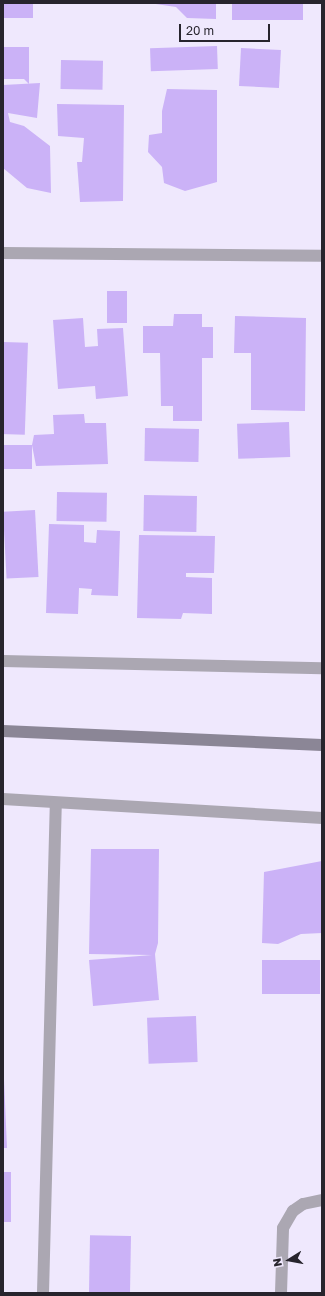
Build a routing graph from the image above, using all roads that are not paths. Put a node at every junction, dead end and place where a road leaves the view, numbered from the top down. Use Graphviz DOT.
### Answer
graph roads {
  1 [pos="3,253"];
  2 [pos="322,256"];
  3 [pos="3,661"];
  4 [pos="322,668"];
  5 [pos="3,731"];
  6 [pos="322,745"];
  7 [pos="3,799"];
  8 [pos="56,803"];
  9 [pos="322,818"];
  10 [pos="322,1200"];
  11 [pos="43,1293"];
  12 [pos="281,1293"];
  1 -- 2 [label="street"];
  3 -- 4 [label="street"];
  5 -- 6 [label="street"];
  7 -- 8 [label="street"];
  8 -- 9 [label="street"];
  8 -- 11 [label="street"];
  10 -- 12 [label="street"];
}
